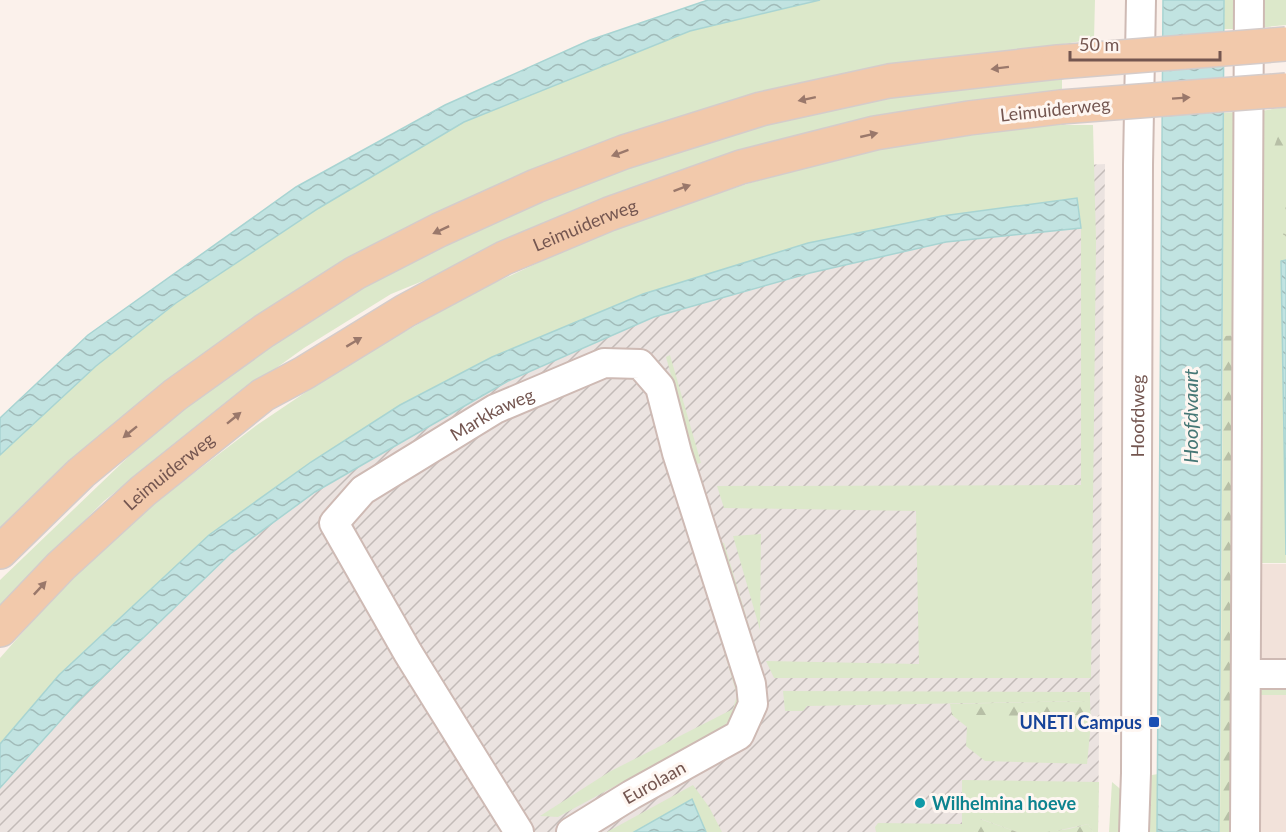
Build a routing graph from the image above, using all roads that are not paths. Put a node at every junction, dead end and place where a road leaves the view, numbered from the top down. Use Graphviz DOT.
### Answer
graph roads {
  1 [pos="1140,0"];
  2 [pos="1249,0"];
  3 [pos="1286,44"];
  4 [pos="1286,90"];
  5 [pos="0,552"];
  6 [pos="0,630"];
  7 [pos="1246,674"];
  8 [pos="1286,674"];
  9 [pos="739,735"];
  10 [pos="519,832"];
  11 [pos="571,832"];
  12 [pos="1134,832"];
  13 [pos="1245,832"];
  1 -- 12 [label="street, Hoofdweg"];
  2 -- 7 [label="street"];
  3 -- 5 [label="main road, one-way, bridge"];
  6 -- 4 [label="main road, Leimuiderweg, one-way, bridge"];
  7 -- 8 [label="street"];
  7 -- 13 [label="street"];
  9 -- 10 [label="street, Markkaweg"];
  9 -- 11 [label="street, Eurolaan"];
}
